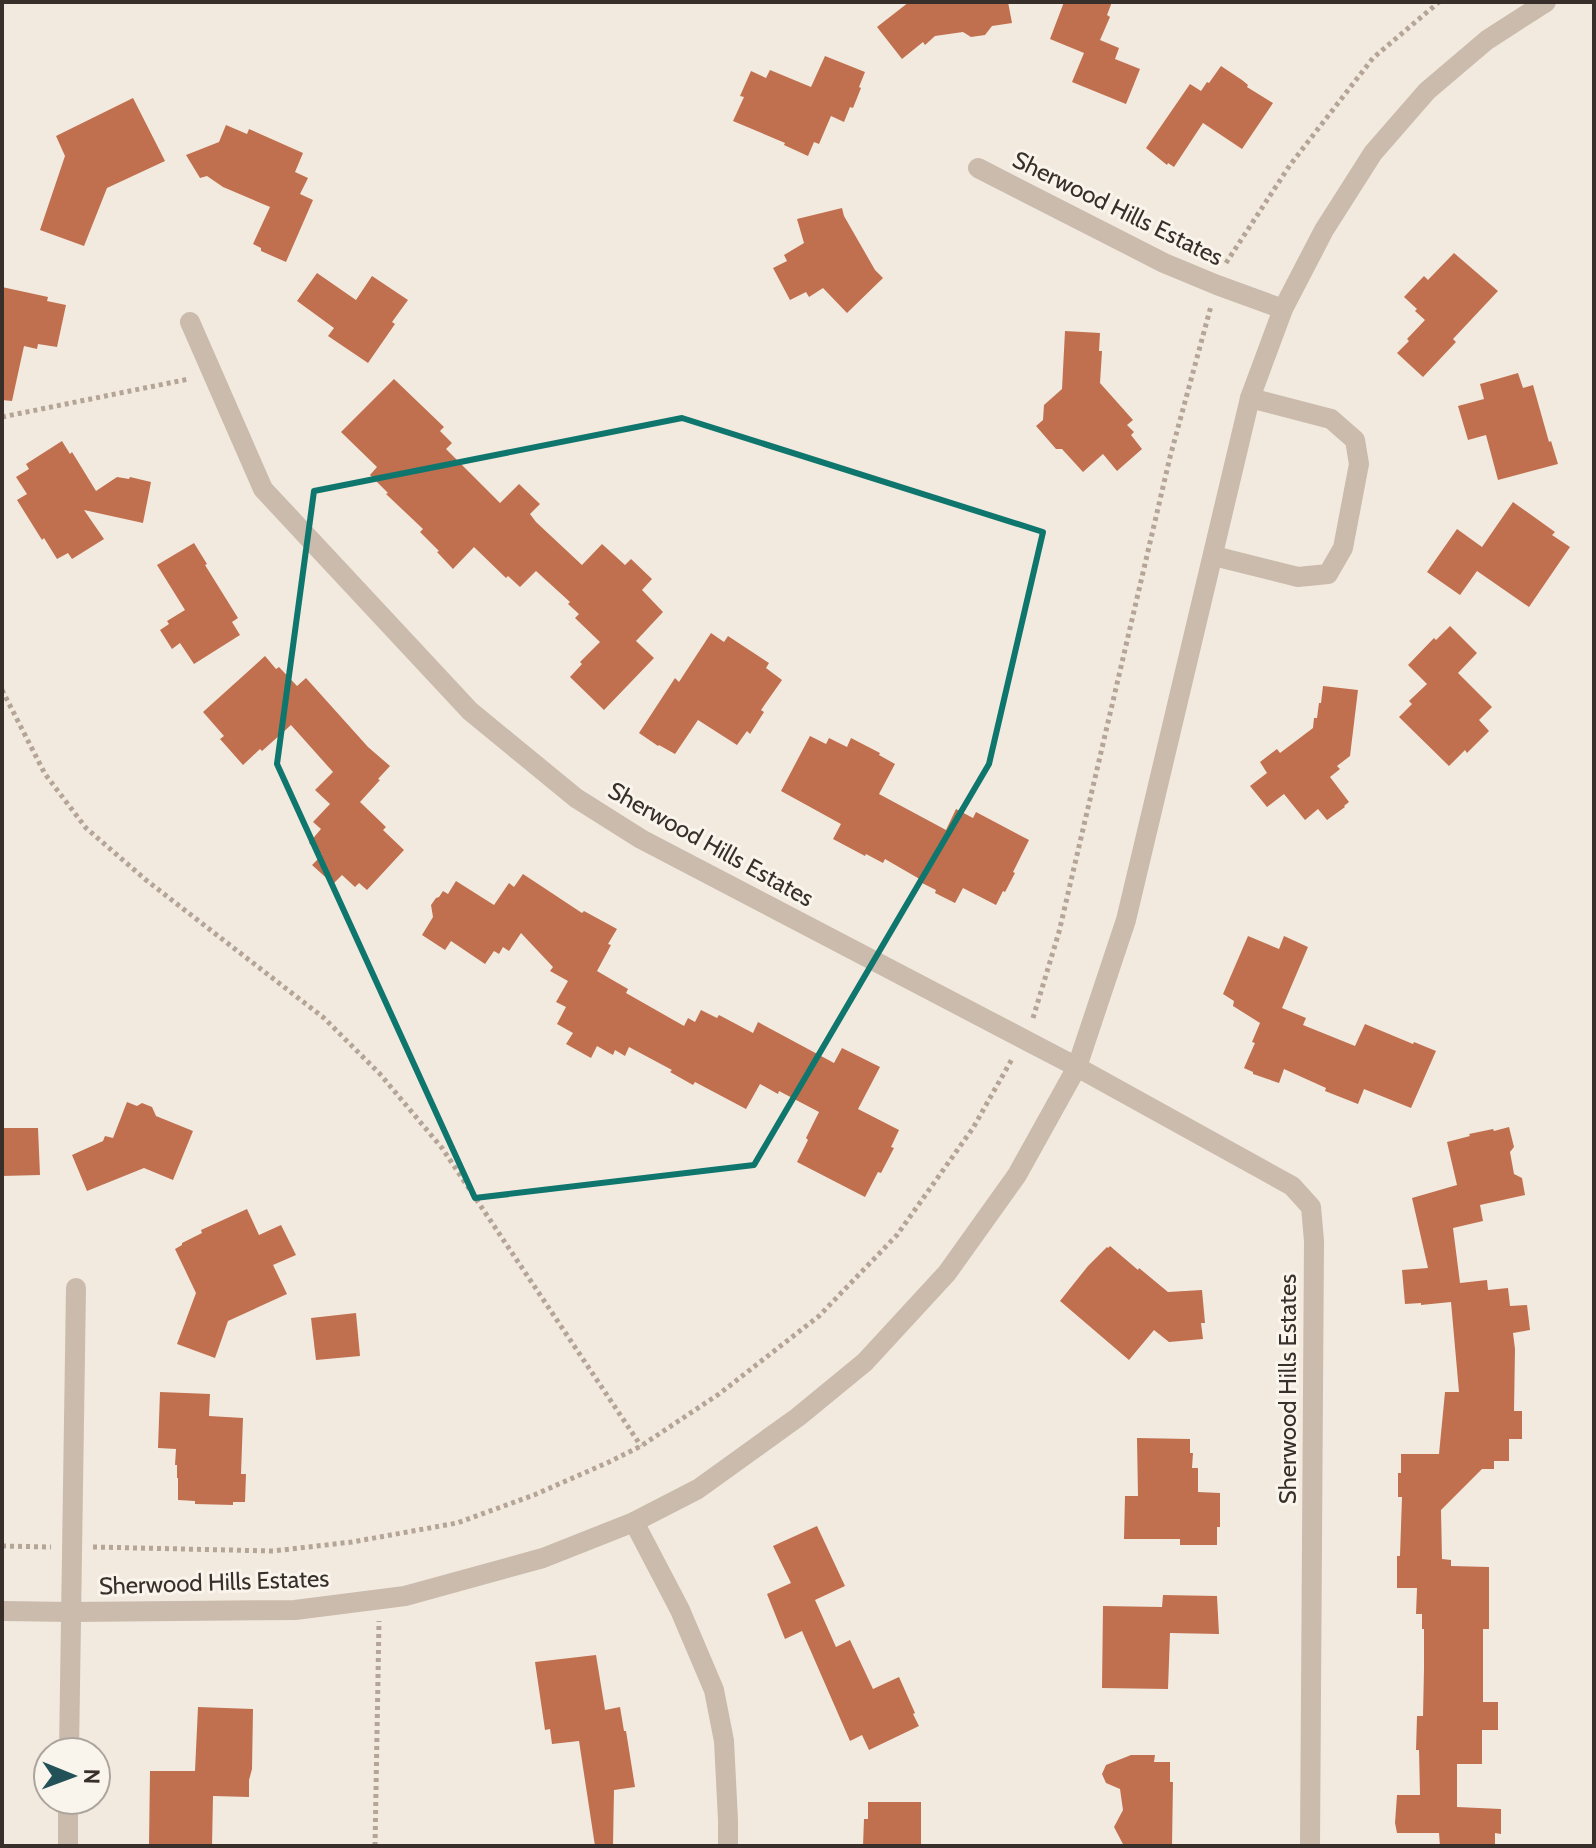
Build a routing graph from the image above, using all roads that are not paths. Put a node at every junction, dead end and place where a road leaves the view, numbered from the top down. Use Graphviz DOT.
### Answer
graph roads {
  1 [pos="1546,2"];
  2 [pos="978,168"];
  3 [pos="1283,309"];
  4 [pos="190,322"];
  5 [pos="1250,398"];
  6 [pos="1214,556"];
  7 [pos="1077,1067"];
  8 [pos="76,1288"];
  9 [pos="634,1522"];
  10 [pos="2,1611"];
  11 [pos="71,1612"];
  12 [pos="69,1736"];
  13 [pos="68,1816"];
  14 [pos="68,1846"];
  15 [pos="728,1846"];
  16 [pos="1310,1846"];
  1 -- 3 [label="street, Sherwood Hills Estates"];
  2 -- 3 [label="street, Sherwood Hills Estates"];
  3 -- 5 [label="street, Sherwood Hills Estates"];
  4 -- 7 [label="street, Sherwood Hills Estates"];
  5 -- 6 [label="street, Sherwood Hills Estates"];
  5 -- 6 [label="street"];
  6 -- 7 [label="street, Sherwood Hills Estates"];
  7 -- 9 [label="street, Sherwood Hills Estates"];
  7 -- 16 [label="street, Sherwood Hills Estates"];
  8 -- 11 [label="street, Sherwood Hills Estates"];
  9 -- 11 [label="street, Sherwood Hills Estates"];
  9 -- 15 [label="street"];
  10 -- 11 [label="street, Sherwood Hills Estates"];
  11 -- 12 [label="street, Sherwood Hills Estates"];
  13 -- 14 [label="street"];
}
